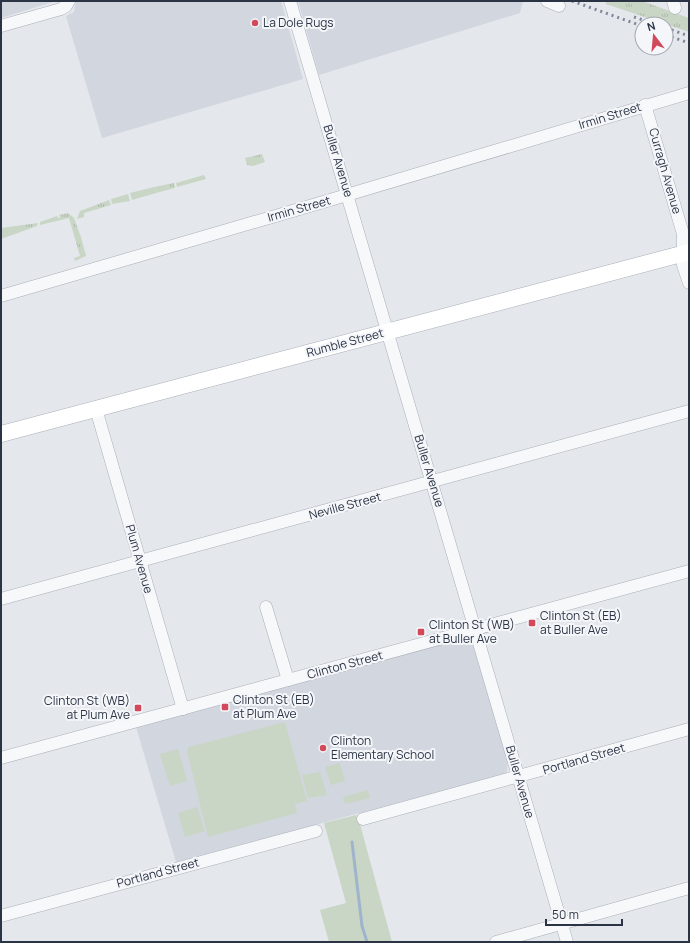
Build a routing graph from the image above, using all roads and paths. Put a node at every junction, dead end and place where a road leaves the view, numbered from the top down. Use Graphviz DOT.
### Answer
graph roads {
  1 [pos="290,1"];
  2 [pos="547,1"];
  3 [pos="69,2"];
  4 [pos="559,6"];
  5 [pos="1,26"];
  6 [pos="689,92"];
  7 [pos="645,105"];
  8 [pos="348,195"];
  9 [pos="686,252"];
  10 [pos="689,283"];
  11 [pos="1,296"];
  12 [pos="387,332"];
  13 [pos="96,409"];
  14 [pos="689,411"];
  15 [pos="1,434"];
  16 [pos="433,482"];
  17 [pos="140,561"];
  18 [pos="689,571"];
  19 [pos="1,599"];
  20 [pos="266,607"];
  21 [pos="476,630"];
  22 [pos="288,680"];
  23 [pos="183,709"];
  24 [pos="689,730"];
  25 [pos="1,758"];
  26 [pos="518,777"];
  27 [pos="363,819"];
  28 [pos="316,831"];
  29 [pos="689,888"];
  30 [pos="1,916"];
  31 [pos="562,924"];
  32 [pos="496,942"];
  33 [pos="567,942"];
  1 -- 8 [label="street, Buller Avenue"];
  2 -- 4 [label="street"];
  3 -- 5 [label="street"];
  6 -- 7 [label="street, Irmin Street"];
  7 -- 8 [label="street, Irmin Street"];
  7 -- 9 [label="street, Curragh Avenue"];
  8 -- 11 [label="street, Irmin Street"];
  8 -- 12 [label="street, Buller Avenue"];
  9 -- 10 [label="street, Curragh Avenue"];
  9 -- 12 [label="street, Rumble Street"];
  12 -- 13 [label="street, Rumble Street"];
  12 -- 16 [label="street, Buller Avenue"];
  13 -- 15 [label="street, Rumble Street"];
  13 -- 17 [label="street, Plum Avenue"];
  14 -- 16 [label="street, Neville Street"];
  16 -- 17 [label="street, Neville Street"];
  16 -- 21 [label="street, Buller Avenue"];
  17 -- 19 [label="street, Neville Street"];
  17 -- 23 [label="street, Plum Avenue"];
  18 -- 21 [label="street, Clinton Street"];
  20 -- 22 [label="street"];
  21 -- 22 [label="street, Clinton Street"];
  21 -- 26 [label="street, Buller Avenue"];
  22 -- 23 [label="street, Clinton Street"];
  23 -- 25 [label="street, Clinton Street"];
  24 -- 26 [label="street, Portland Street"];
  26 -- 27 [label="street, Portland Street"];
  26 -- 31 [label="street, Buller Avenue"];
  28 -- 30 [label="street, Portland Street"];
  29 -- 31 [label="street"];
  31 -- 32 [label="street"];
  31 -- 33 [label="street, Buller Avenue"];
}
